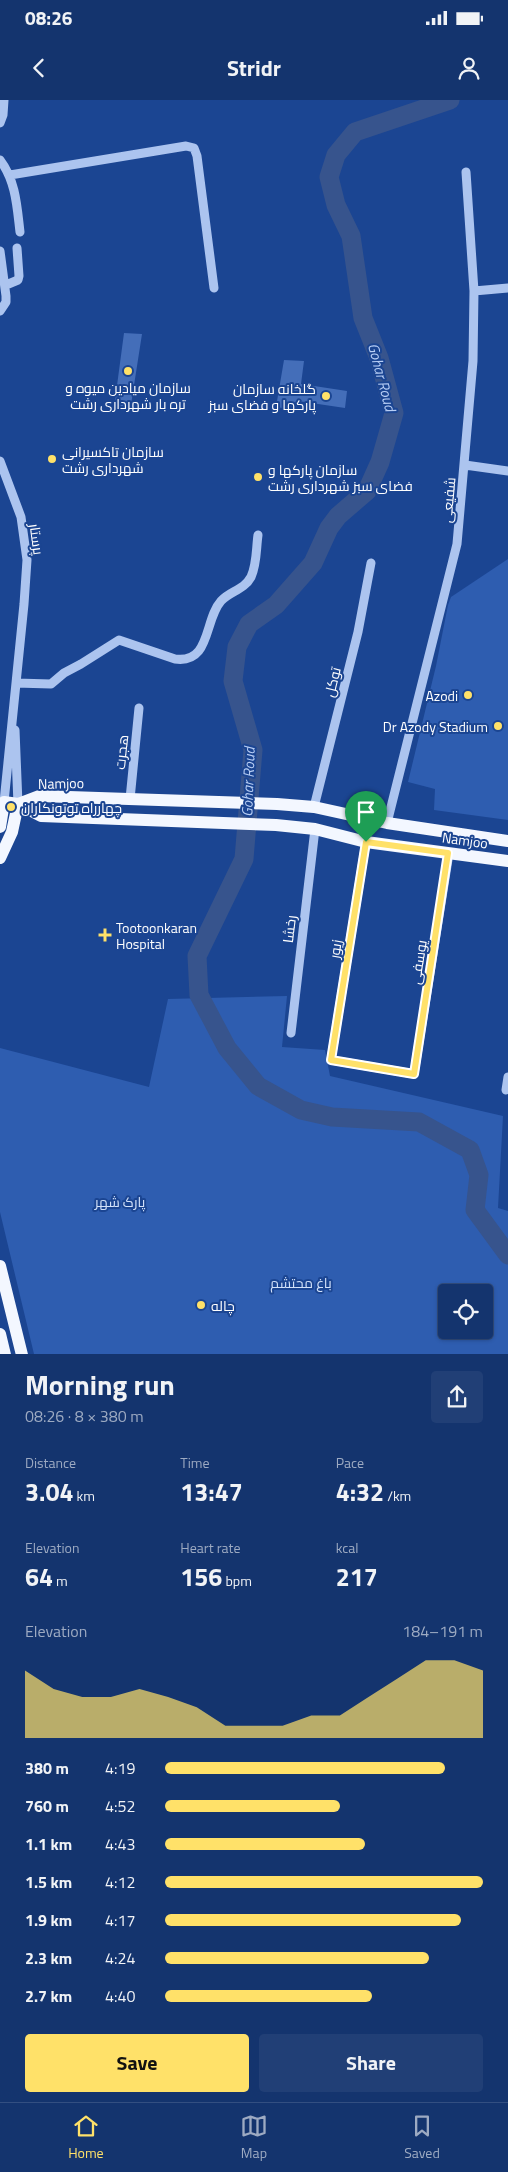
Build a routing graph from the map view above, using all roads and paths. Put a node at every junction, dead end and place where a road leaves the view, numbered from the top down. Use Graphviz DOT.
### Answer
graph roads {
  1 [pos="4,100"];
  2 [pos="0,123"];
  3 [pos="0,160"];
  4 [pos="466,172"];
  5 [pos="10,175"];
  6 [pos="20,232"];
  7 [pos="17,248"];
  8 [pos="0,251"];
  9 [pos="2,271"];
  10 [pos="6,285"];
  11 [pos="214,288"];
  12 [pos="508,288"];
  13 [pos="474,291"];
  14 [pos="0,311"];
  15 [pos="0,461"];
  16 [pos="465,465"];
  17 [pos="508,471"];
  18 [pos="258,535"];
  19 [pos="371,563"];
  20 [pos="16,683"];
  21 [pos="14,697"];
  22 [pos="139,708"];
  23 [pos="130,799"];
  24 [pos="237,802"];
  25 [pos="2,803"];
  26 [pos="18,804"];
  27 [pos="314,807"];
  28 [pos="387,822"];
  29 [pos="234,823"];
  30 [pos="0,827"];
  31 [pos="315,829"];
  32 [pos="508,841"];
  33 [pos="366,842"];
  34 [pos="448,853"];
  35 [pos="0,858"];
  36 [pos="508,861"];
  37 [pos="291,1033"];
  38 [pos="414,1074"];
  39 [pos="508,1077"];
  40 [pos="506,1090"];
  41 [pos="0,1266"];
  42 [pos="0,1334"];
  43 [pos="5,1354"];
  44 [pos="22,1354"];
  1 -- 2 [label="street"];
  3 -- 5 [label="street"];
  4 -- 13 [label="street, شفیعی"];
  5 -- 6 [label="street"];
  5 -- 11 [label="street"];
  7 -- 10 [label="street"];
  8 -- 9 [label="street"];
  9 -- 10 [label="street"];
  10 -- 14 [label="street"];
  12 -- 13 [label="street"];
  13 -- 16 [label="street, شفیعی"];
  15 -- 20 [label="street, پرستار"];
  16 -- 17 [label="street"];
  16 -- 28 [label="street, شفیعی"];
  18 -- 20 [label="street"];
  19 -- 27 [label="street, توکل"];
  20 -- 21 [label="street, پرستار"];
  21 -- 25 [label="street"];
  21 -- 26 [label="street, پرستار"];
  22 -- 23 [label="street, هجرت"];
  23 -- 24 [label="main road, Namjoo"];
  23 -- 26 [label="main road, Namjoo"];
  24 -- 27 [label="main road, Namjoo"];
  24 -- 29 [label="main road"];
  25 -- 26 [label="main road"];
  25 -- 30 [label="main road"];
  26 -- 29 [label="main road, Namjoo"];
  26 -- 35 [label="main road"];
  27 -- 28 [label="main road, Namjoo"];
  28 -- 32 [label="main road, Namjoo"];
  29 -- 31 [label="main road, Namjoo"];
  31 -- 33 [label="main road, Namjoo"];
  31 -- 37 [label="street, رخشا"];
  33 -- 34 [label="main road, Namjoo"];
  33 -- 38 [label="street, زیور"];
  34 -- 36 [label="main road, Namjoo"];
  34 -- 38 [label="street, یوسفی"];
  39 -- 40 [label="street"];
  41 -- 44 [label="main road"];
  42 -- 43 [label="main road"];
}
